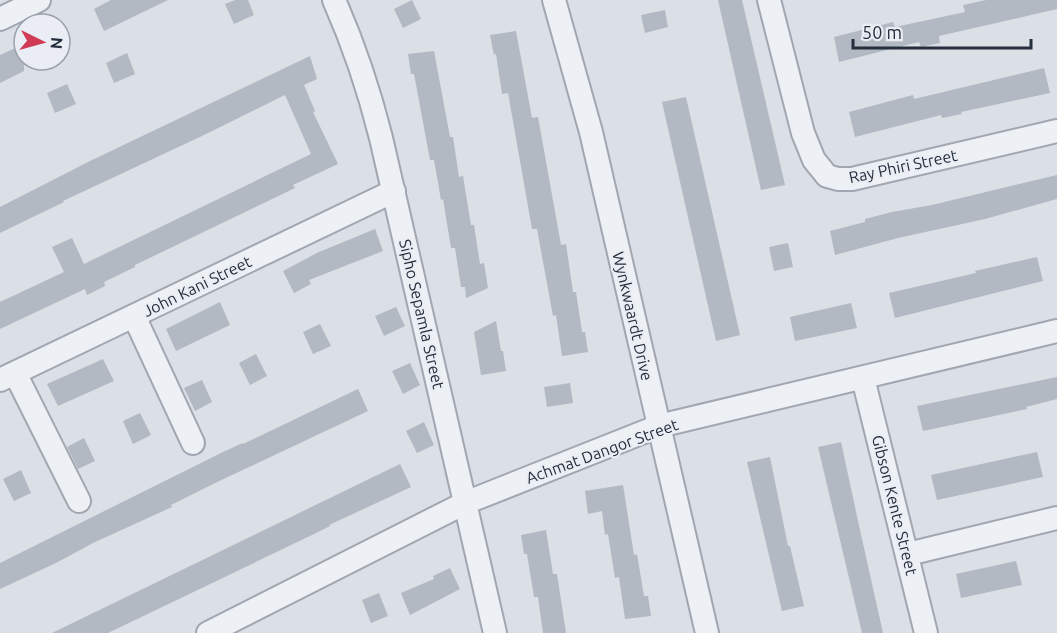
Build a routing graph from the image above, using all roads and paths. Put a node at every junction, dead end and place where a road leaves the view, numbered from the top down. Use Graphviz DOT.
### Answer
graph roads {
  1 [pos="39,0"];
  2 [pos="334,0"];
  3 [pos="554,0"];
  4 [pos="769,0"];
  5 [pos="0,19"];
  6 [pos="1057,131"];
  7 [pos="393,191"];
  8 [pos="134,316"];
  9 [pos="1057,331"];
  10 [pos="8,376"];
  11 [pos="863,378"];
  12 [pos="659,426"];
  13 [pos="193,443"];
  14 [pos="79,501"];
  15 [pos="465,503"];
  16 [pos="1057,518"];
  17 [pos="908,554"];
  18 [pos="208,633"];
  19 [pos="495,633"];
  20 [pos="707,633"];
  21 [pos="926,633"];
  1 -- 5 [label="street"];
  2 -- 7 [label="street, Sipho Sepamla Street"];
  3 -- 12 [label="street, Wynkwaardt Drive"];
  4 -- 6 [label="street, Ray Phiri Street"];
  7 -- 8 [label="street, John Kani Street"];
  7 -- 15 [label="street, Sipho Sepamla Street"];
  8 -- 10 [label="street, John Kani Street"];
  8 -- 13 [label="street"];
  9 -- 11 [label="street, Achmat Dangor Street"];
  10 -- 14 [label="street"];
  11 -- 12 [label="street, Achmat Dangor Street"];
  11 -- 17 [label="street, Gibson Kente Street"];
  12 -- 15 [label="street, Achmat Dangor Street"];
  12 -- 20 [label="street, Wynkwaardt Drive"];
  15 -- 18 [label="street, Achmat Dangor Street"];
  15 -- 19 [label="street, Sipho Sepamla Street"];
  16 -- 17 [label="street"];
  17 -- 21 [label="street, Gibson Kente Street"];
}
